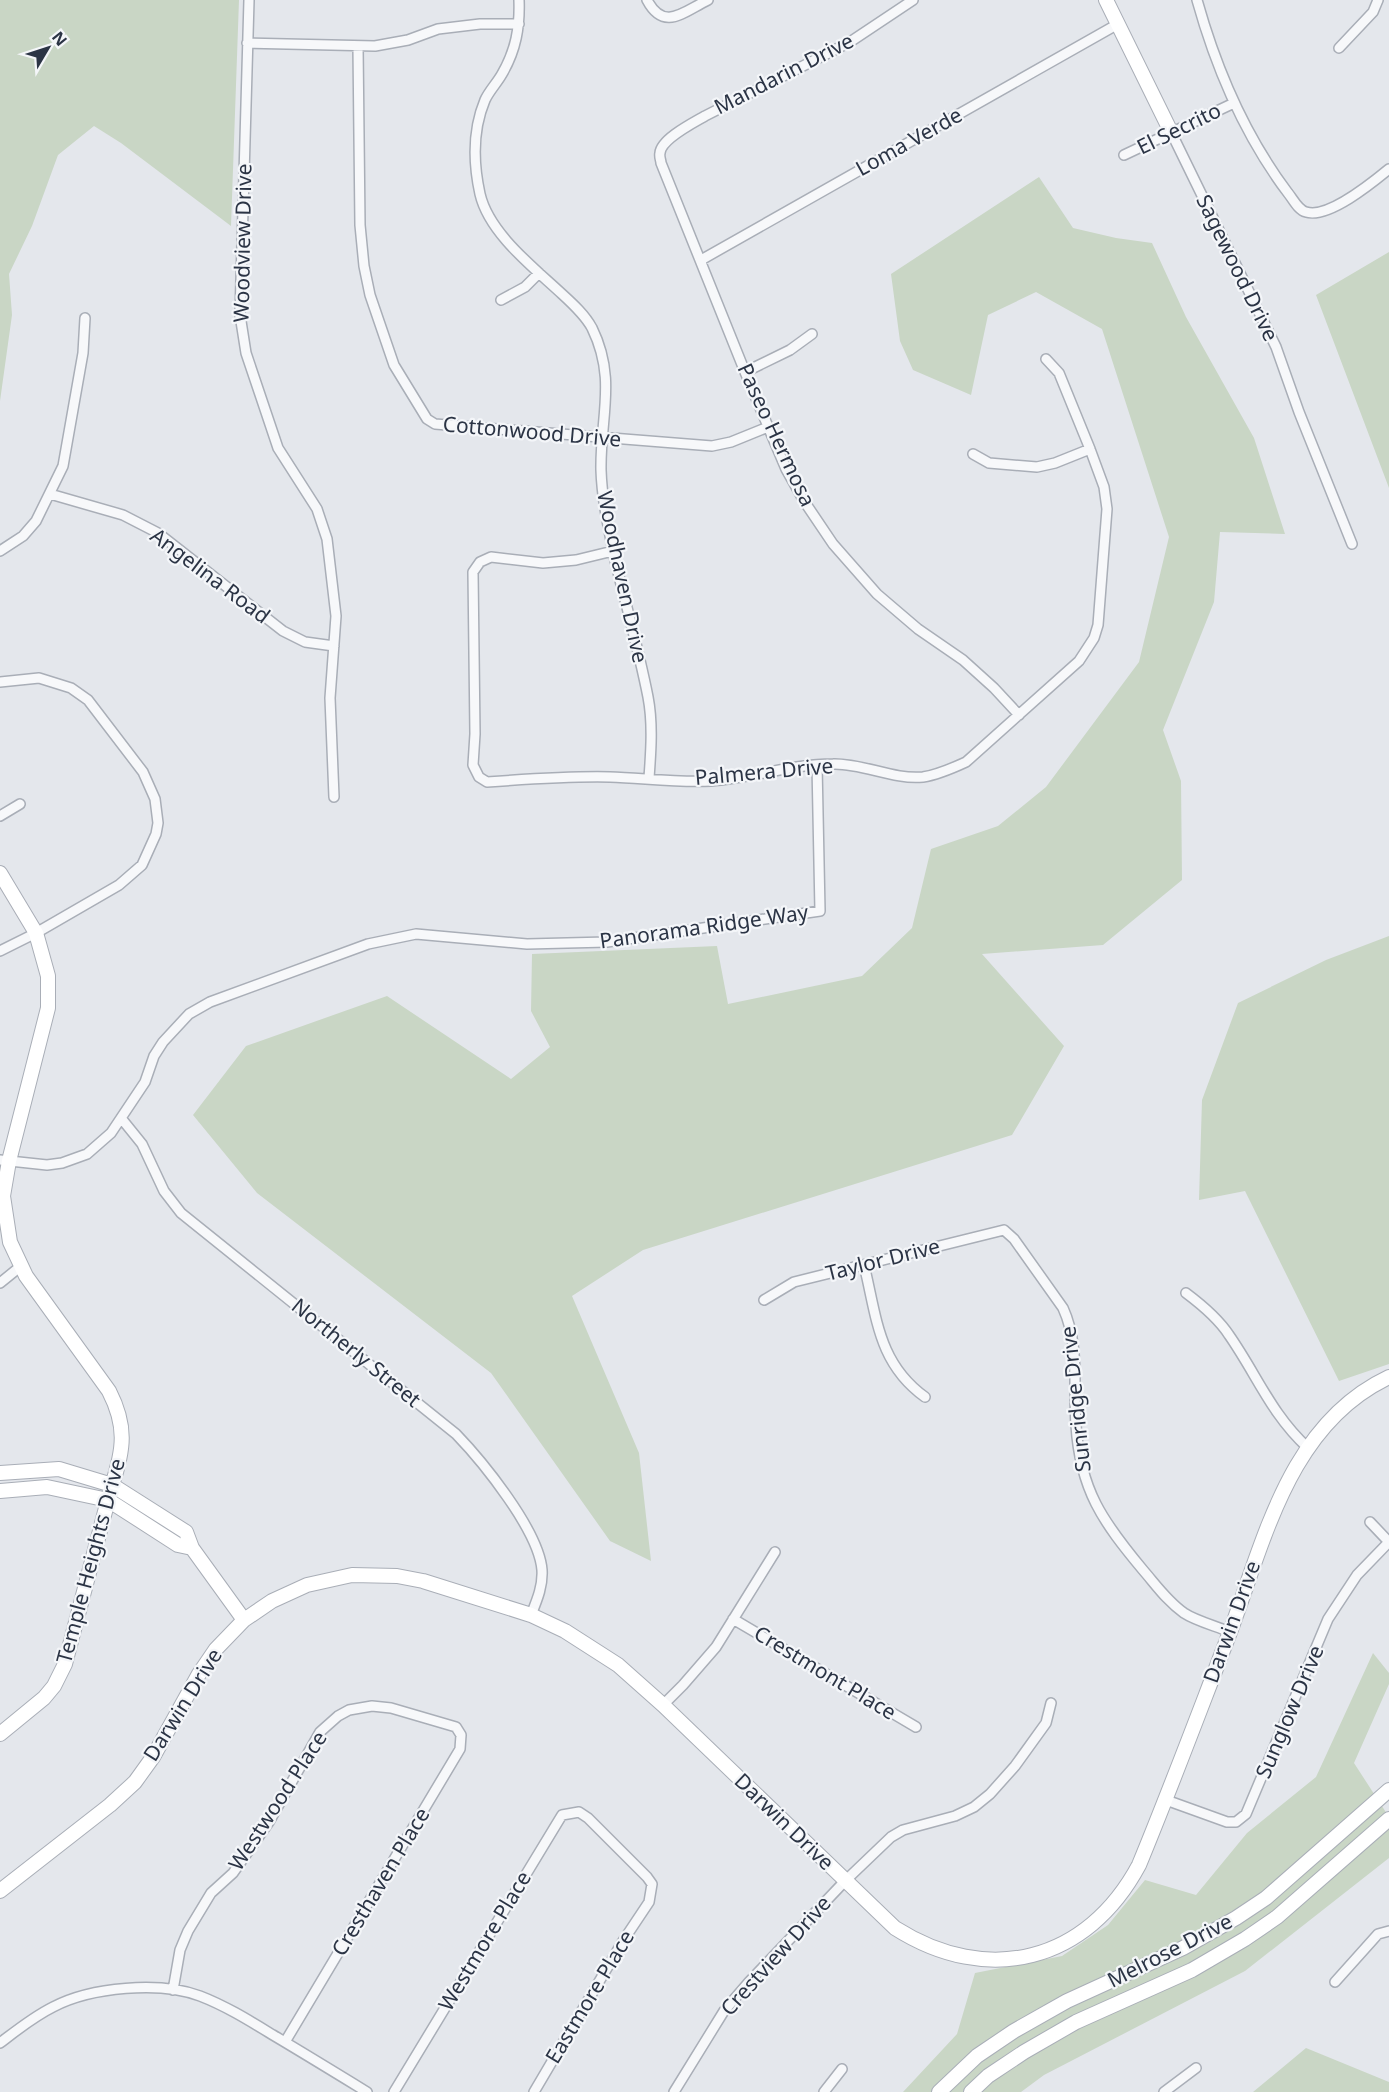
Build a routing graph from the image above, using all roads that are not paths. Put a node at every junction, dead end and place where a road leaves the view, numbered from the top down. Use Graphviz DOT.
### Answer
graph roads {
  1 [pos="249,0"];
  2 [pos="519,0"];
  3 [pos="647,0"];
  4 [pos="708,0"];
  5 [pos="913,0"];
  6 [pos="1106,0"];
  7 [pos="1197,0"];
  8 [pos="1378,0"];
  9 [pos="519,24"];
  10 [pos="1118,24"];
  11 [pos="247,43"];
  12 [pos="358,47"];
  13 [pos="1339,48"];
  14 [pos="1234,103"];
  15 [pos="1171,132"];
  16 [pos="660,152"];
  17 [pos="1124,155"];
  18 [pos="1389,169"];
  19 [pos="701,260"];
  20 [pos="539,273"];
  21 [pos="501,300"];
  22 [pos="85,318"];
  23 [pos="812,334"];
  24 [pos="1046,359"];
  25 [pos="745,372"];
  26 [pos="768,427"];
  27 [pos="603,439"];
  28 [pos="1090,449"];
  29 [pos="973,454"];
  30 [pos="50,494"];
  31 [pos="1352,544"];
  32 [pos="0,551"];
  33 [pos="613,551"];
  34 [pos="334,646"];
  35 [pos="0,682"];
  36 [pos="1019,715"];
  37 [pos="817,765"];
  38 [pos="649,778"];
  39 [pos="334,797"];
  40 [pos="20,804"];
  41 [pos="0,816"];
  42 [pos="0,873"];
  43 [pos="36,933"];
  44 [pos="0,951"];
  45 [pos="121,1118"];
  46 [pos="4,1160"];
  47 [pos="1005,1230"];
  48 [pos="864,1265"];
  49 [pos="21,1266"];
  50 [pos="0,1283"];
  51 [pos="1186,1293"];
  52 [pos="764,1300"];
  53 [pos="1389,1377"];
  54 [pos="925,1397"];
  55 [pos="1308,1448"];
  56 [pos="0,1473"];
  57 [pos="112,1485"];
  58 [pos="0,1491"];
  59 [pos="108,1500"];
  60 [pos="1370,1522"];
  61 [pos="1389,1542"];
  62 [pos="192,1548"];
  63 [pos="775,1552"];
  64 [pos="531,1615"];
  65 [pos="733,1619"];
  66 [pos="244,1620"];
  67 [pos="1230,1632"];
  68 [pos="1051,1703"];
  69 [pos="663,1705"];
  70 [pos="449,1724"];
  71 [pos="916,1727"];
  72 [pos="0,1734"];
  73 [pos="1389,1790"];
  74 [pos="1166,1800"];
  75 [pos="1389,1819"];
  76 [pos="845,1881"];
  77 [pos="0,1891"];
  78 [pos="649,1902"];
  79 [pos="1389,1932"];
  80 [pos="1335,1982"];
  81 [pos="173,1990"];
  82 [pos="285,2042"];
  83 [pos="0,2043"];
  84 [pos="1196,2068"];
  85 [pos="842,2069"];
  86 [pos="368,2092"];
  87 [pos="394,2092"];
  88 [pos="534,2092"];
  89 [pos="674,2092"];
  90 [pos="824,2092"];
  91 [pos="939,2092"];
  92 [pos="971,2092"];
  93 [pos="1164,2092"];
  1 -- 11 [label="street, Woodview Drive"];
  2 -- 9 [label="street, Woodhaven Drive"];
  3 -- 4 [label="street"];
  5 -- 16 [label="street, Mandarin Drive"];
  6 -- 10 [label="street, Sagewood Drive"];
  7 -- 14 [label="street"];
  8 -- 13 [label="street"];
  9 -- 12 [label="street"];
  9 -- 20 [label="street, Woodhaven Drive"];
  10 -- 15 [label="street, Sagewood Drive"];
  10 -- 19 [label="street, Loma Verde"];
  11 -- 12 [label="street"];
  11 -- 34 [label="street, Woodview Drive"];
  12 -- 27 [label="street, Cottonwood Drive"];
  14 -- 15 [label="street, El Secrito"];
  14 -- 18 [label="street"];
  15 -- 17 [label="street, El Secrito"];
  15 -- 31 [label="street, Sagewood Drive"];
  16 -- 19 [label="street, Paseo Hermosa"];
  19 -- 25 [label="street, Paseo Hermosa"];
  20 -- 21 [label="street"];
  20 -- 27 [label="street, Woodhaven Drive"];
  22 -- 30 [label="street"];
  23 -- 25 [label="street"];
  24 -- 28 [label="street, Palmera Drive"];
  25 -- 26 [label="street, Paseo Hermosa"];
  26 -- 27 [label="street, Cottonwood Drive"];
  26 -- 36 [label="street, Paseo Hermosa"];
  27 -- 33 [label="street, Woodhaven Drive"];
  28 -- 29 [label="street"];
  28 -- 36 [label="street, Palmera Drive"];
  30 -- 32 [label="street"];
  30 -- 34 [label="street, Angelina Road"];
  33 -- 38 [label="street, Woodhaven Drive"];
  33 -- 38 [label="street, Palmera Drive"];
  34 -- 39 [label="street, Woodview Drive"];
  35 -- 43 [label="street"];
  36 -- 37 [label="street, Palmera Drive"];
  37 -- 38 [label="street, Palmera Drive"];
  37 -- 45 [label="street, Panorama Ridge Way"];
  40 -- 41 [label="street"];
  42 -- 43 [label="street, Temple Heights Drive"];
  43 -- 44 [label="street"];
  43 -- 46 [label="street, Temple Heights Drive"];
  45 -- 46 [label="street"];
  45 -- 64 [label="street, Northerly Street"];
  46 -- 49 [label="street, Temple Heights Drive"];
  47 -- 48 [label="street, Taylor Drive"];
  47 -- 67 [label="street, Sunridge Drive"];
  48 -- 52 [label="street, Taylor Drive"];
  48 -- 54 [label="street"];
  49 -- 50 [label="street"];
  49 -- 57 [label="street, Temple Heights Drive"];
  51 -- 55 [label="street"];
  53 -- 55 [label="street, Darwin Drive"];
  55 -- 67 [label="street, Darwin Drive"];
  56 -- 57 [label="street"];
  57 -- 59 [label="street, Temple Heights Drive"];
  57 -- 62 [label="street"];
  58 -- 59 [label="street"];
  59 -- 62 [label="street"];
  59 -- 72 [label="street, Temple Heights Drive"];
  60 -- 61 [label="street"];
  61 -- 74 [label="street, Sunglow Drive"];
  62 -- 66 [label="street"];
  63 -- 65 [label="street"];
  64 -- 66 [label="street, Darwin Drive"];
  64 -- 69 [label="street, Darwin Drive"];
  65 -- 69 [label="street"];
  65 -- 71 [label="street, Crestmont Place"];
  66 -- 77 [label="street, Darwin Drive"];
  67 -- 74 [label="street, Darwin Drive"];
  68 -- 76 [label="street, Crestview Drive"];
  69 -- 76 [label="street, Darwin Drive"];
  70 -- 81 [label="street, Westwood Place"];
  70 -- 82 [label="street, Cresthaven Place"];
  73 -- 91 [label="street, Melrose Drive"];
  74 -- 76 [label="street, Darwin Drive"];
  75 -- 92 [label="street, Melrose Drive"];
  76 -- 89 [label="street, Crestview Drive"];
  78 -- 87 [label="street, Westmore Place"];
  78 -- 88 [label="street, Eastmore Place"];
  79 -- 80 [label="street"];
  81 -- 82 [label="street"];
  81 -- 83 [label="street"];
  82 -- 86 [label="street"];
  84 -- 93 [label="street"];
  85 -- 90 [label="street"];
}
